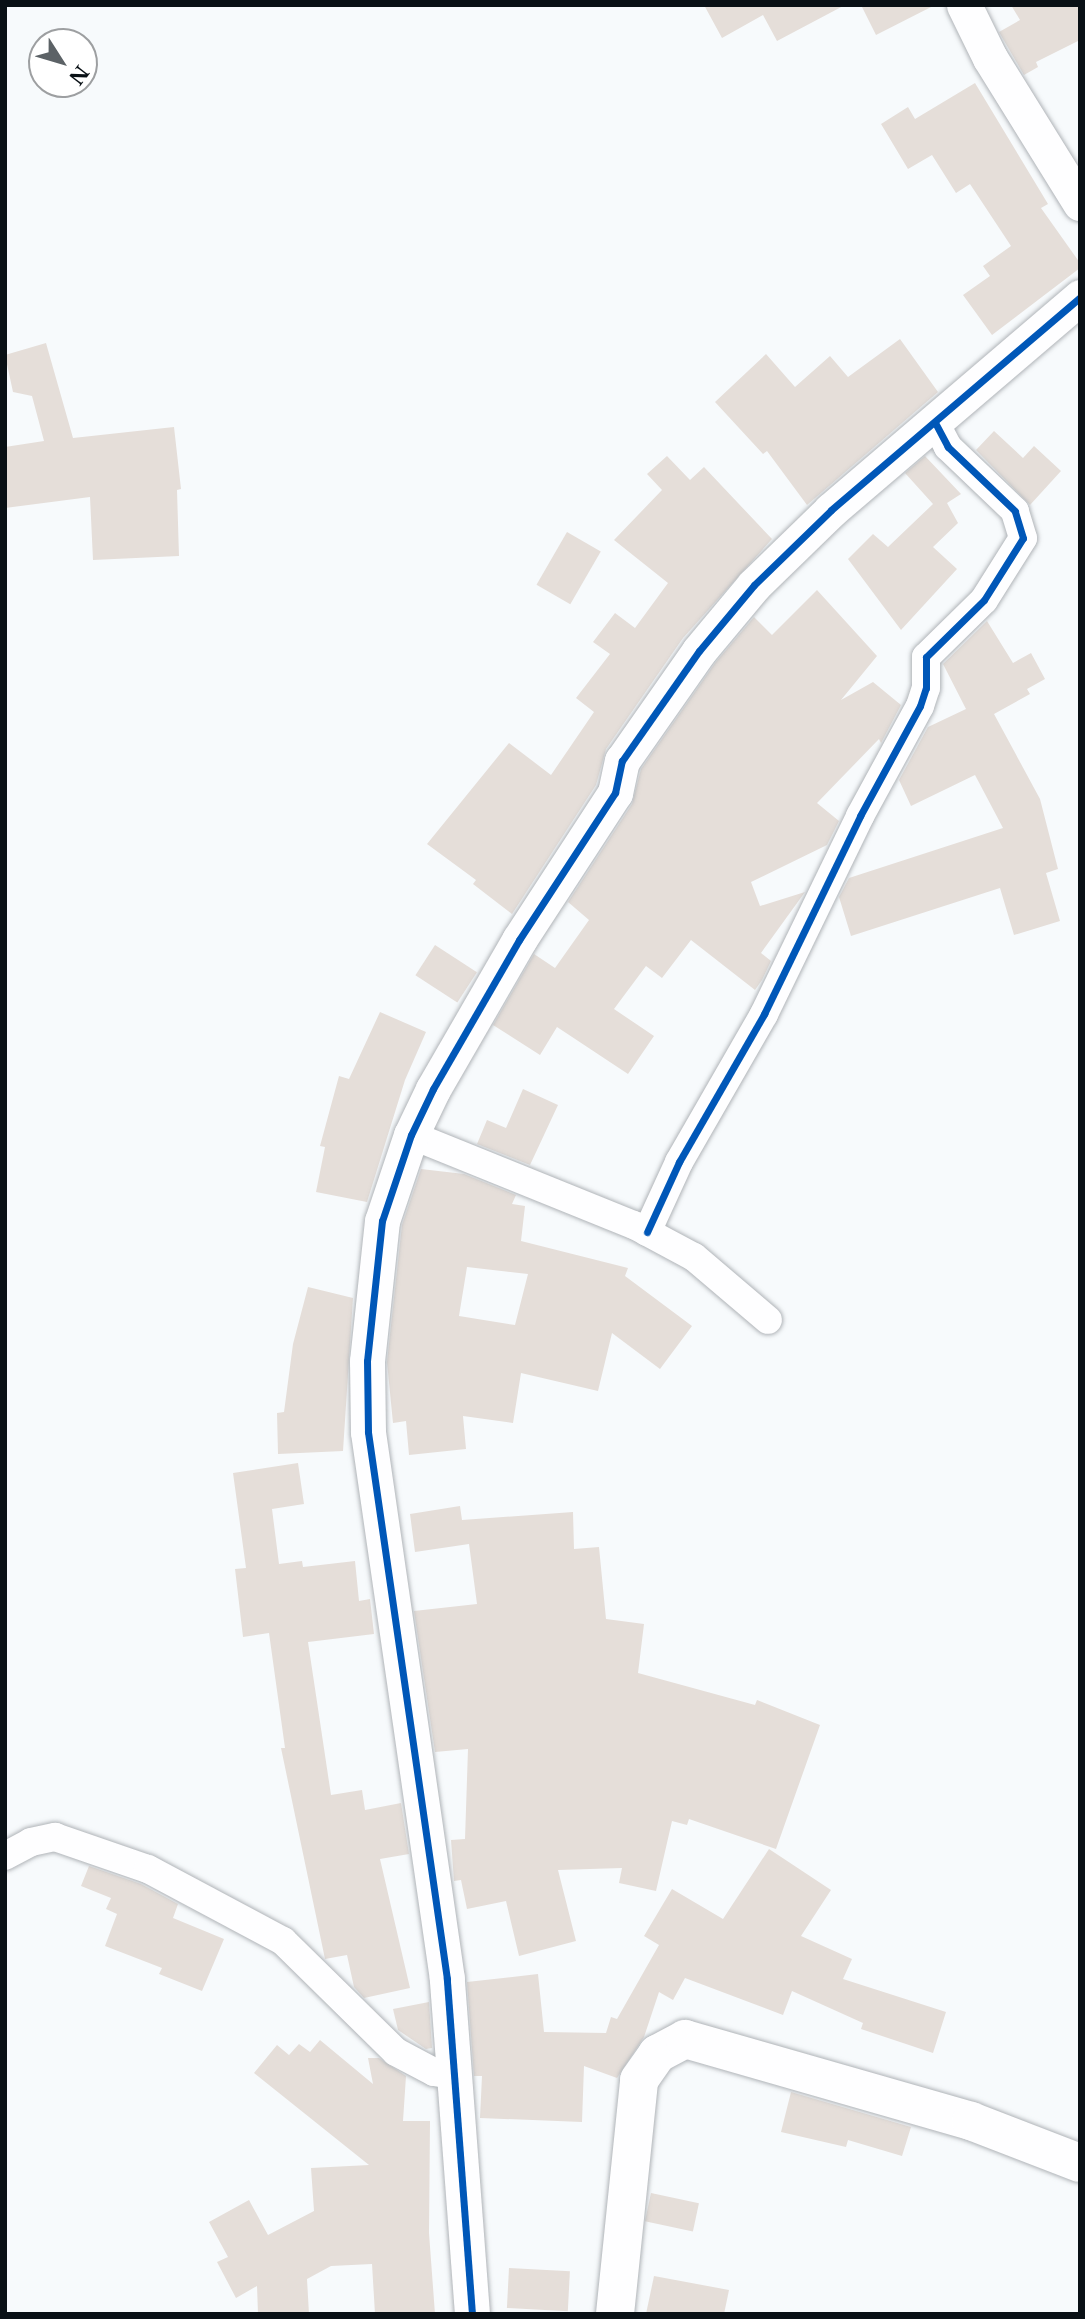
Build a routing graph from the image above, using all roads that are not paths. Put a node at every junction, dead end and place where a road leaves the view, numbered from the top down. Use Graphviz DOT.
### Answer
graph roads {
  1 [pos="964,5"];
  2 [pos="1080,203"];
  3 [pos="1080,297"];
  4 [pos="934,424"];
  5 [pos="411,1135"];
  6 [pos="647,1232"];
  7 [pos="768,1320"];
  8 [pos="5,1856"];
  9 [pos="454,2075"];
  10 [pos="1080,2163"];
  11 [pos="472,2314"];
  12 [pos="615,2314"];
  1 -- 2 [label="street"];
  3 -- 4 [label="street"];
  4 -- 5 [label="street"];
  4 -- 6 [label="street"];
  5 -- 6 [label="street"];
  5 -- 9 [label="street"];
  6 -- 7 [label="street"];
  8 -- 9 [label="street"];
  9 -- 11 [label="street"];
  10 -- 12 [label="main road"];
}
